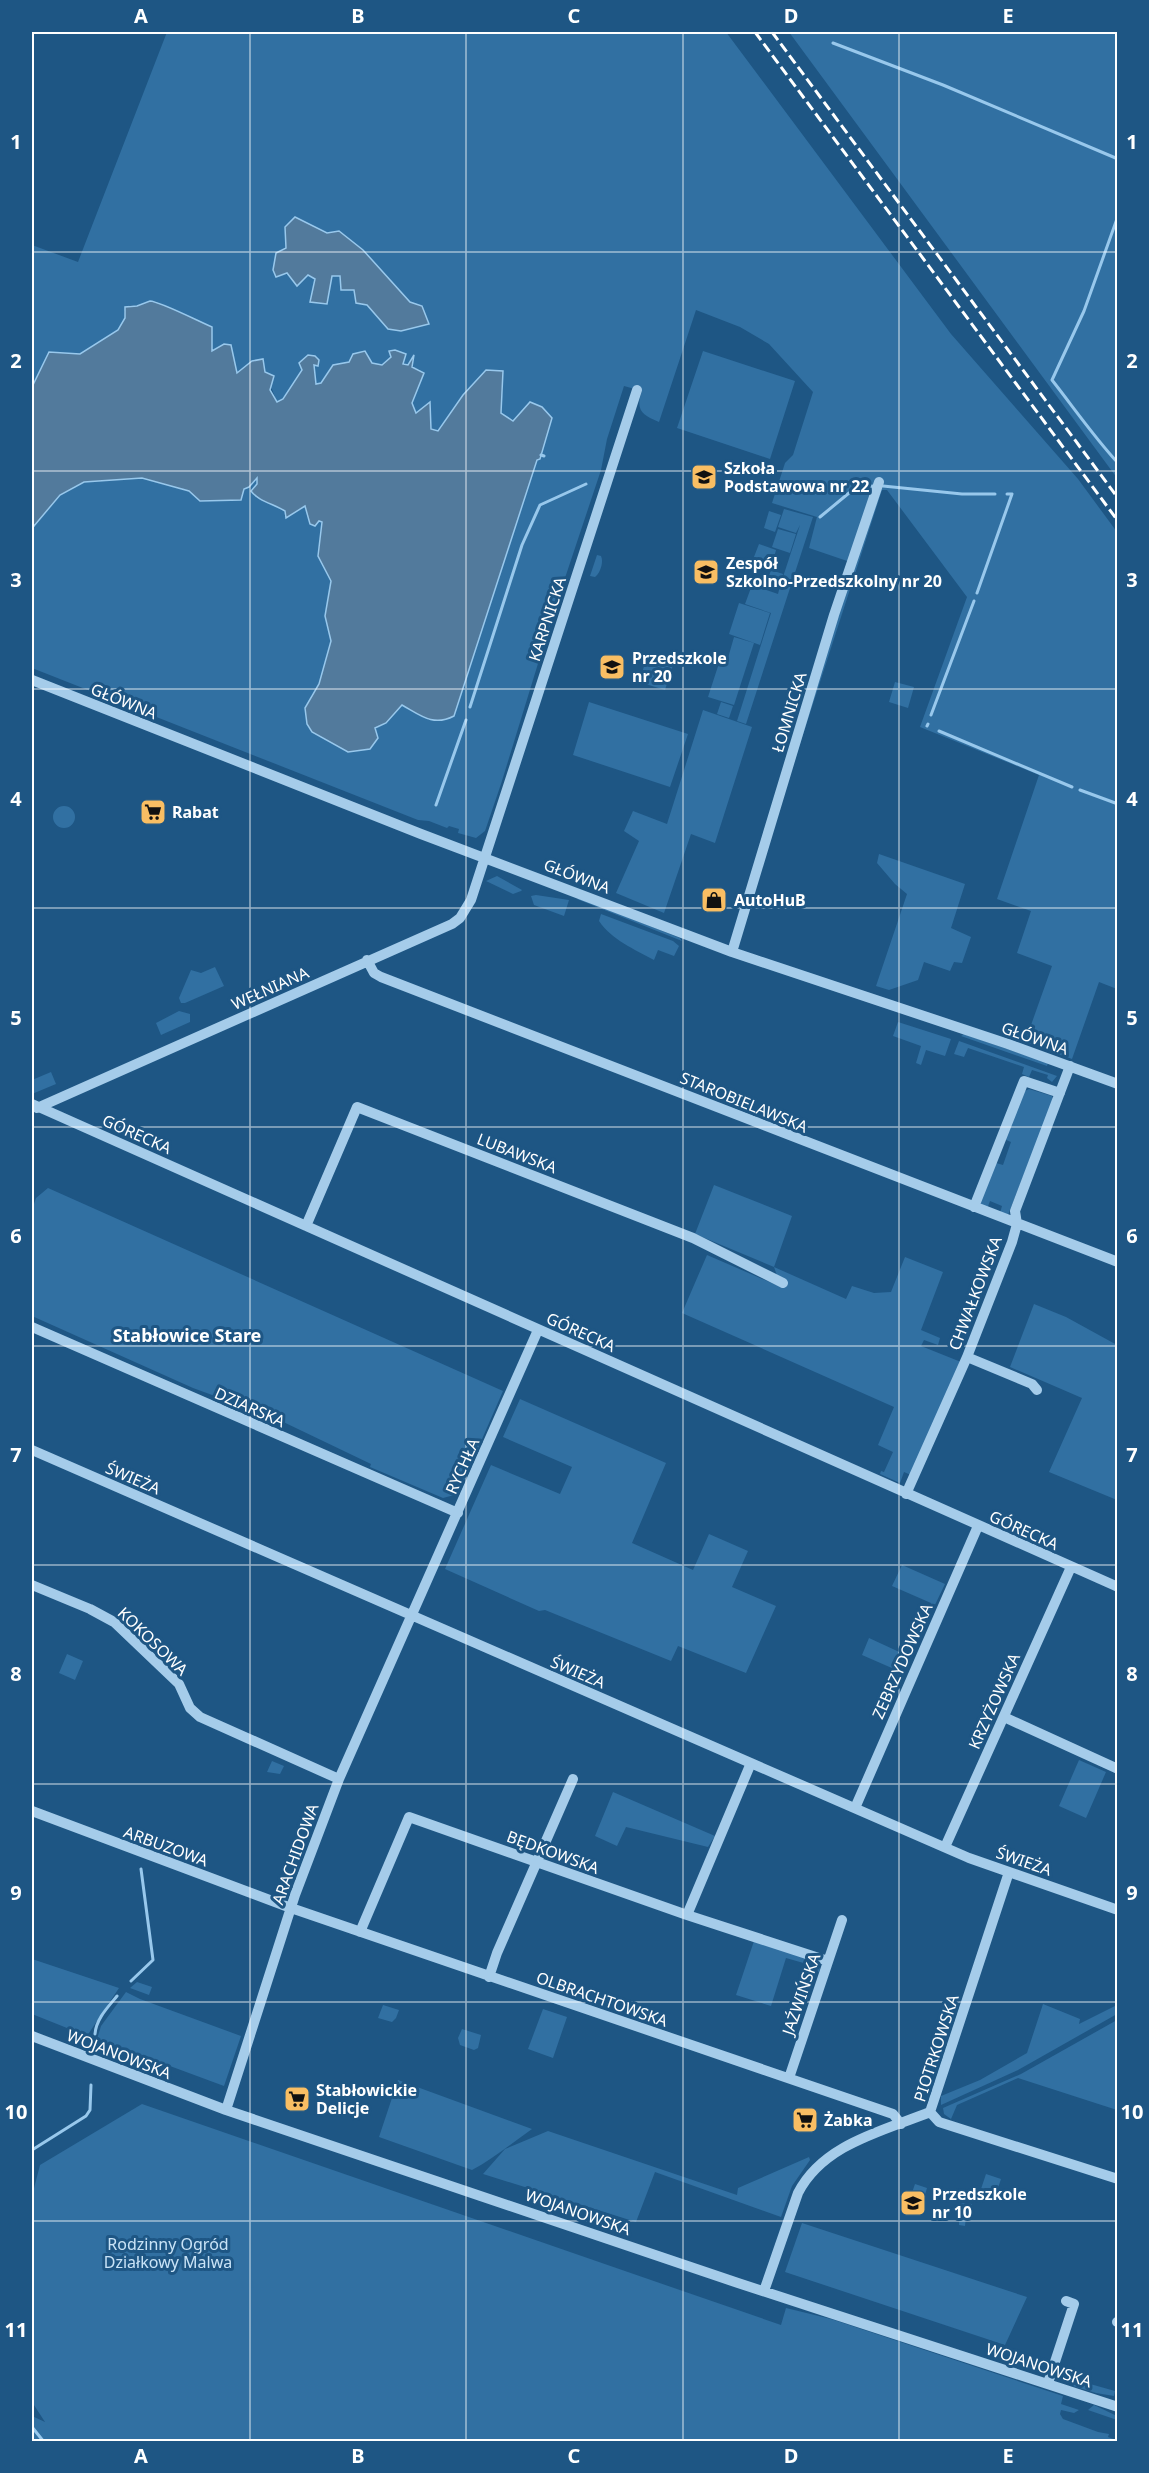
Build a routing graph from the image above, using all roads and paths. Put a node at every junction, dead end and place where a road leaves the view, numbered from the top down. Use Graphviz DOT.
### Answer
graph roads {
  1 [pos="637,390"];
  2 [pos="879,482"];
  3 [pos="32,680"];
  4 [pos="484,857"];
  5 [pos="732,952"];
  6 [pos="367,960"];
  7 [pos="1070,1066"];
  8 [pos="1118,1084"];
  9 [pos="1060,1093"];
  10 [pos="34,1107"];
  11 [pos="974,1207"];
  12 [pos="1017,1224"];
  13 [pos="306,1226"];
  14 [pos="1118,1262"];
  15 [pos="783,1283"];
  16 [pos="32,1327"];
  17 [pos="538,1330"];
  18 [pos="967,1357"];
  19 [pos="1037,1390"];
  20 [pos="32,1450"];
  21 [pos="906,1494"];
  22 [pos="458,1512"];
  23 [pos="978,1526"];
  24 [pos="1071,1567"];
  25 [pos="32,1585"];
  26 [pos="1118,1587"];
  27 [pos="412,1615"];
  28 [pos="1004,1717"];
  29 [pos="751,1763"];
  30 [pos="1118,1769"];
  31 [pos="339,1779"];
  32 [pos="573,1779"];
  33 [pos="855,1808"];
  34 [pos="32,1811"];
  35 [pos="945,1847"];
  36 [pos="537,1863"];
  37 [pos="1009,1872"];
  38 [pos="291,1908"];
  39 [pos="1118,1910"];
  40 [pos="687,1915"];
  41 [pos="842,1920"];
  42 [pos="360,1932"];
  43 [pos="828,1960"];
  44 [pos="489,1977"];
  45 [pos="32,2036"];
  46 [pos="789,2078"];
  47 [pos="226,2110"];
  48 [pos="930,2112"];
  49 [pos="901,2124"];
  50 [pos="1118,2179"];
  51 [pos="764,2291"];
  52 [pos="1066,2301"];
  53 [pos="1048,2383"];
  54 [pos="1118,2407"];
  1 -- 4 [label="street, KARPNICKA"];
  2 -- 5 [label="street, ŁOMNICKA"];
  3 -- 4 [label="street, GŁÓWNA"];
  4 -- 5 [label="street, GŁÓWNA"];
  4 -- 6 [label="street, WEŁNIANA"];
  5 -- 7 [label="street, GŁÓWNA"];
  6 -- 10 [label="street, WEŁNIANA"];
  6 -- 11 [label="street, STAROBIELAWSKA"];
  7 -- 8 [label="street, GŁÓWNA"];
  7 -- 9 [label="street, CHWAŁKOWSKA"];
  9 -- 11 [label="street"];
  9 -- 12 [label="street, CHWAŁKOWSKA"];
  10 -- 13 [label="street, GÓRECKA"];
  11 -- 12 [label="street, STAROBIELAWSKA"];
  12 -- 14 [label="street, STAROBIELAWSKA"];
  12 -- 18 [label="street, CHWAŁKOWSKA"];
  13 -- 15 [label="street, LUBAWSKA"];
  13 -- 17 [label="street, GÓRECKA"];
  16 -- 22 [label="street, DZIARSKA"];
  17 -- 21 [label="street, GÓRECKA"];
  17 -- 22 [label="street, RYCHŁA"];
  18 -- 19 [label="street"];
  18 -- 21 [label="street, CHWAŁKOWSKA"];
  20 -- 27 [label="street, ŚWIEŻA"];
  21 -- 23 [label="street, GÓRECKA"];
  22 -- 27 [label="street, RYCHŁA"];
  23 -- 24 [label="street, GÓRECKA"];
  23 -- 33 [label="street, ZEBRZYDOWSKA"];
  24 -- 26 [label="street, GÓRECKA"];
  24 -- 28 [label="street, KRZYŻOWSKA"];
  25 -- 31 [label="street, KOKOSOWA"];
  27 -- 29 [label="street, ŚWIEŻA"];
  27 -- 31 [label="street, ARACHIDOWA"];
  28 -- 30 [label="street"];
  28 -- 35 [label="street, KRZYŻOWSKA"];
  29 -- 33 [label="street, ŚWIEŻA"];
  29 -- 40 [label="street"];
  31 -- 38 [label="street, ARACHIDOWA"];
  32 -- 36 [label="street"];
  33 -- 35 [label="street, ŚWIEŻA"];
  34 -- 38 [label="street, ARBUZOWA"];
  35 -- 37 [label="street, ŚWIEŻA"];
  36 -- 40 [label="street, BĘDKOWSKA"];
  36 -- 42 [label="street, BĘDKOWSKA"];
  36 -- 44 [label="street"];
  37 -- 39 [label="street, ŚWIEŻA"];
  37 -- 48 [label="street, PIOTRKOWSKA"];
  38 -- 42 [label="street, OLBRACHTOWSKA"];
  38 -- 47 [label="street, ARACHIDOWA"];
  40 -- 43 [label="street, BĘDKOWSKA"];
  41 -- 43 [label="street, JAŹWIŃSKA"];
  42 -- 44 [label="street, OLBRACHTOWSKA"];
  43 -- 46 [label="street, JAŹWIŃSKA"];
  44 -- 46 [label="street, OLBRACHTOWSKA"];
  45 -- 47 [label="street, WOJANOWSKA"];
  46 -- 49 [label="street, OLBRACHTOWSKA"];
  47 -- 51 [label="street, WOJANOWSKA"];
  48 -- 49 [label="street"];
  48 -- 50 [label="street, PIOTRKOWSKA"];
  49 -- 51 [label="street"];
  51 -- 53 [label="street, WOJANOWSKA"];
  52 -- 53 [label="street"];
  53 -- 54 [label="street, WOJANOWSKA"];
}
